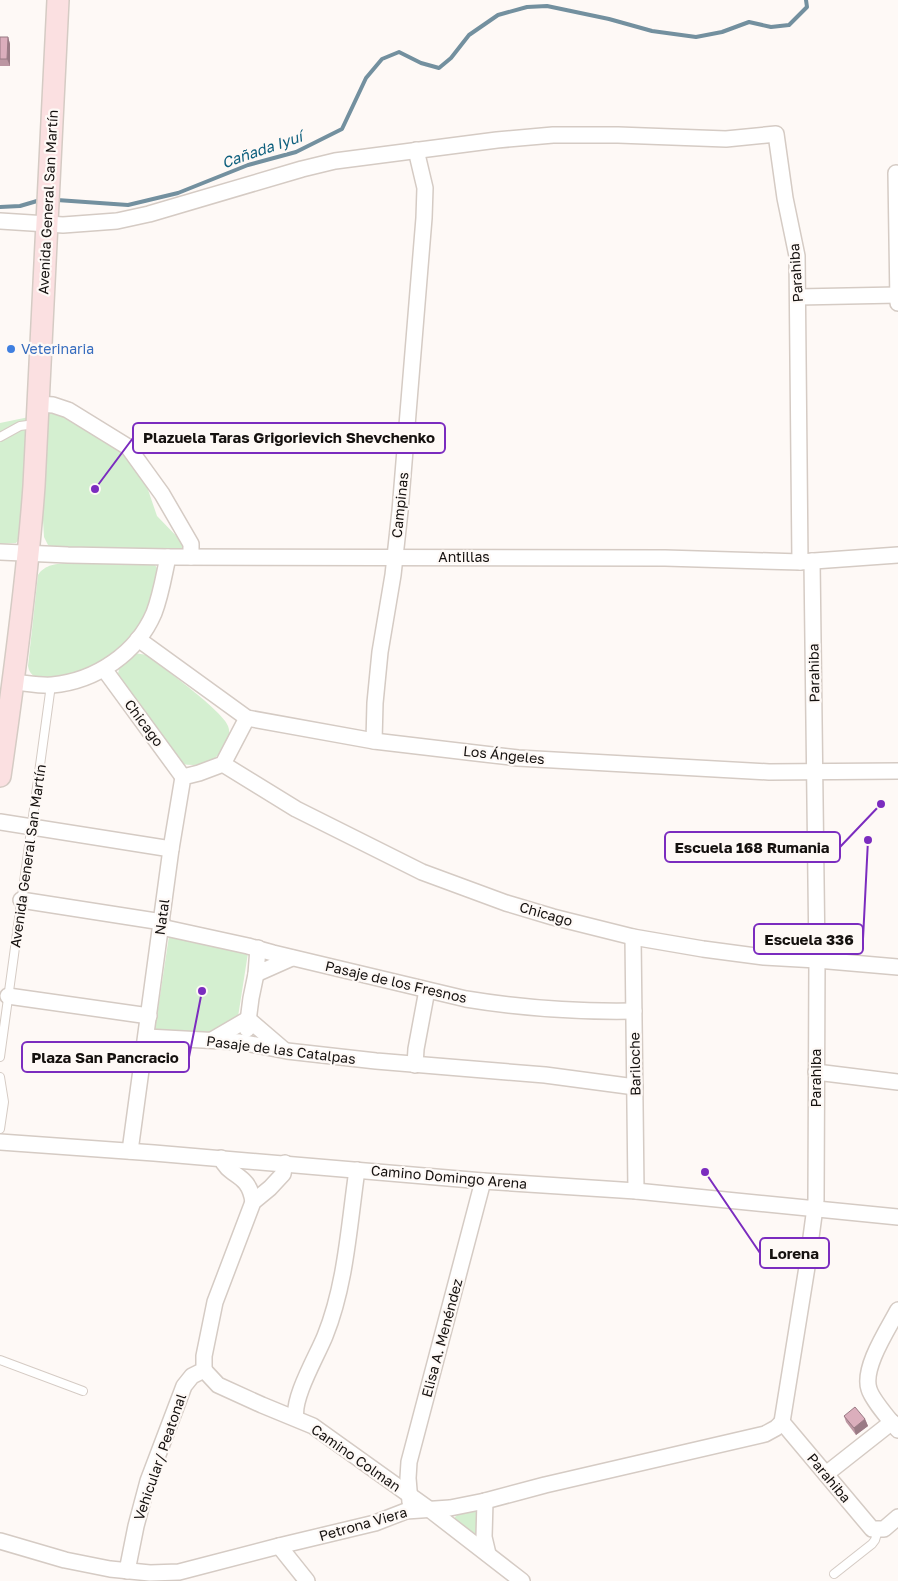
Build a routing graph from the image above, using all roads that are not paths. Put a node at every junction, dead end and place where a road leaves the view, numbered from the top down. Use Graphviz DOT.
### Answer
graph roads {
  1 [pos="58,0"];
  2 [pos="416,150"];
  3 [pos="896,173"];
  4 [pos="0,221"];
  5 [pos="46,225"];
  6 [pos="898,295"];
  7 [pos="798,297"];
  8 [pos="898,303"];
  9 [pos="37,414"];
  10 [pos="0,437"];
  11 [pos="0,552"];
  12 [pos="29,554"];
  13 [pos="898,556"];
  14 [pos="168,557"];
  15 [pos="190,557"];
  16 [pos="395,557"];
  17 [pos="806,562"];
  18 [pos="138,638"];
  19 [pos="104,669"];
  20 [pos="14,682"];
  21 [pos="51,685"];
  22 [pos="247,718"];
  23 [pos="374,741"];
  24 [pos="223,764"];
  25 [pos="898,771"];
  26 [pos="814,772"];
  27 [pos="0,776"];
  28 [pos="183,777"];
  29 [pos="0,822"];
  30 [pos="32,828"];
  31 [pos="172,849"];
  32 [pos="21,900"];
  33 [pos="162,924"];
  34 [pos="633,937"];
  35 [pos="258,948"];
  36 [pos="292,958"];
  37 [pos="817,960"];
  38 [pos="898,967"];
  39 [pos="256,974"];
  40 [pos="427,990"];
  41 [pos="8,996"];
  42 [pos="634,1011"];
  43 [pos="149,1016"];
  44 [pos="248,1019"];
  45 [pos="146,1036"];
  46 [pos="212,1040"];
  47 [pos="245,1043"];
  48 [pos="287,1051"];
  49 [pos="0,1057"];
  50 [pos="415,1065"];
  51 [pos="816,1072"];
  52 [pos="0,1077"];
  53 [pos="898,1082"];
  54 [pos="635,1086"];
  55 [pos="0,1129"];
  56 [pos="0,1142"];
  57 [pos="130,1151"];
  58 [pos="221,1158"];
  59 [pos="285,1163"];
  60 [pos="357,1170"];
  61 [pos="483,1181"];
  62 [pos="636,1191"];
  63 [pos="253,1202"];
  64 [pos="815,1208"];
  65 [pos="898,1217"];
  66 [pos="898,1310"];
  67 [pos="0,1360"];
  68 [pos="204,1370"];
  69 [pos="83,1391"];
  70 [pos="296,1418"];
  71 [pos="782,1422"];
  72 [pos="895,1426"];
  73 [pos="826,1474"];
  74 [pos="411,1496"];
  75 [pos="485,1501"];
  76 [pos="429,1509"];
  77 [pos="406,1511"];
  78 [pos="898,1517"];
  79 [pos="878,1530"];
  80 [pos="0,1542"];
  81 [pos="279,1546"];
  82 [pos="488,1554"];
  83 [pos="127,1571"];
  84 [pos="834,1574"];
  85 [pos="307,1581"];
  86 [pos="522,1581"];
  1 -- 5 [label="main road, Avenida General San Martín"];
  2 -- 5 [label="street"];
  2 -- 7 [label="street, Parahiba"];
  2 -- 16 [label="street, Campinas"];
  3 -- 6 [label="street"];
  4 -- 5 [label="street"];
  5 -- 9 [label="main road, Avenida General San Martín"];
  6 -- 7 [label="street"];
  6 -- 8 [label="street"];
  7 -- 17 [label="street, Parahiba"];
  9 -- 10 [label="lane"];
  9 -- 12 [label="main road, Avenida General San Martín"];
  9 -- 15 [label="street"];
  11 -- 12 [label="street, Antillas"];
  12 -- 14 [label="street, Antillas"];
  12 -- 20 [label="main road, Avenida General San Martín"];
  13 -- 17 [label="street, Antillas"];
  14 -- 15 [label="street, Antillas"];
  14 -- 18 [label="street"];
  15 -- 16 [label="street, Antillas"];
  16 -- 17 [label="street, Antillas"];
  16 -- 23 [label="street, Campinas"];
  17 -- 26 [label="street, Parahiba"];
  18 -- 19 [label="street"];
  18 -- 22 [label="street, Los Ángeles"];
  19 -- 21 [label="street"];
  19 -- 28 [label="street, Chicago"];
  20 -- 21 [label="street"];
  20 -- 27 [label="main road, Avenida General San Martín"];
  21 -- 30 [label="lane, Avenida General San Martín"];
  22 -- 23 [label="street, Los Ángeles"];
  22 -- 24 [label="street"];
  23 -- 26 [label="street, Los Ángeles"];
  24 -- 28 [label="street"];
  24 -- 34 [label="street, Chicago"];
  25 -- 26 [label="street, Los Ángeles"];
  26 -- 37 [label="street, Parahiba"];
  28 -- 31 [label="street, Natal"];
  29 -- 30 [label="street"];
  30 -- 31 [label="street"];
  30 -- 32 [label="lane, Avenida General San Martín"];
  31 -- 33 [label="street, Natal"];
  32 -- 33 [label="street, Pasaje de los Fresnos"];
  32 -- 41 [label="lane, Avenida General San Martín"];
  33 -- 35 [label="street, Pasaje de los Fresnos"];
  33 -- 43 [label="street, Natal"];
  34 -- 37 [label="street, Chicago"];
  34 -- 42 [label="street, Bariloche"];
  35 -- 36 [label="street, Pasaje de los Fresnos"];
  35 -- 39 [label="street"];
  36 -- 39 [label="street"];
  36 -- 40 [label="street, Pasaje de los Fresnos"];
  37 -- 38 [label="street, Chicago"];
  37 -- 51 [label="street, Parahiba"];
  39 -- 44 [label="street"];
  40 -- 42 [label="street, Pasaje de los Fresnos"];
  40 -- 50 [label="street"];
  41 -- 43 [label="street"];
  41 -- 49 [label="lane, Avenida General San Martín"];
  42 -- 54 [label="street, Bariloche"];
  43 -- 45 [label="street, Natal"];
  44 -- 46 [label="street"];
  44 -- 47 [label="street"];
  44 -- 48 [label="street"];
  45 -- 46 [label="street, Pasaje de las Catalpas"];
  45 -- 57 [label="street, Natal"];
  46 -- 47 [label="street, Pasaje de las Catalpas"];
  47 -- 48 [label="street, Pasaje de las Catalpas"];
  48 -- 50 [label="street, Pasaje de las Catalpas"];
  50 -- 54 [label="street, Pasaje de las Catalpas"];
  51 -- 53 [label="street"];
  51 -- 64 [label="street, Parahiba"];
  52 -- 55 [label="lane"];
  54 -- 62 [label="street, Bariloche"];
  56 -- 57 [label="street, Camino Domingo Arena"];
  57 -- 58 [label="street, Camino Domingo Arena"];
  58 -- 59 [label="street, Camino Domingo Arena"];
  58 -- 63 [label="street"];
  59 -- 60 [label="street, Camino Domingo Arena"];
  59 -- 63 [label="street"];
  60 -- 61 [label="street, Camino Domingo Arena"];
  60 -- 70 [label="street"];
  61 -- 62 [label="street, Camino Domingo Arena"];
  61 -- 74 [label="street, Elisa A. Menéndez"];
  62 -- 64 [label="street, Camino Domingo Arena"];
  63 -- 68 [label="street"];
  64 -- 65 [label="street, Camino Domingo Arena"];
  64 -- 71 [label="street, Parahiba"];
  66 -- 72 [label="street"];
  67 -- 69 [label="lane"];
  68 -- 70 [label="street, Camino Colman"];
  68 -- 83 [label="street, Vehicular/ Peatonal"];
  70 -- 74 [label="street, Camino Colman"];
  71 -- 73 [label="street, Parahiba"];
  71 -- 75 [label="street, Petrona Viera"];
  72 -- 73 [label="street"];
  73 -- 79 [label="street, Parahiba"];
  74 -- 76 [label="street, Camino Colman"];
  74 -- 77 [label="street"];
  75 -- 76 [label="street, Petrona Viera"];
  75 -- 82 [label="street"];
  76 -- 77 [label="street, Petrona Viera"];
  76 -- 82 [label="street, Camino Colman"];
  77 -- 81 [label="street, Petrona Viera"];
  78 -- 79 [label="street"];
  79 -- 84 [label="lane"];
  80 -- 83 [label="street, Petrona Viera"];
  81 -- 83 [label="street, Petrona Viera"];
  81 -- 85 [label="street"];
  82 -- 86 [label="street, Camino Colman"];
}
